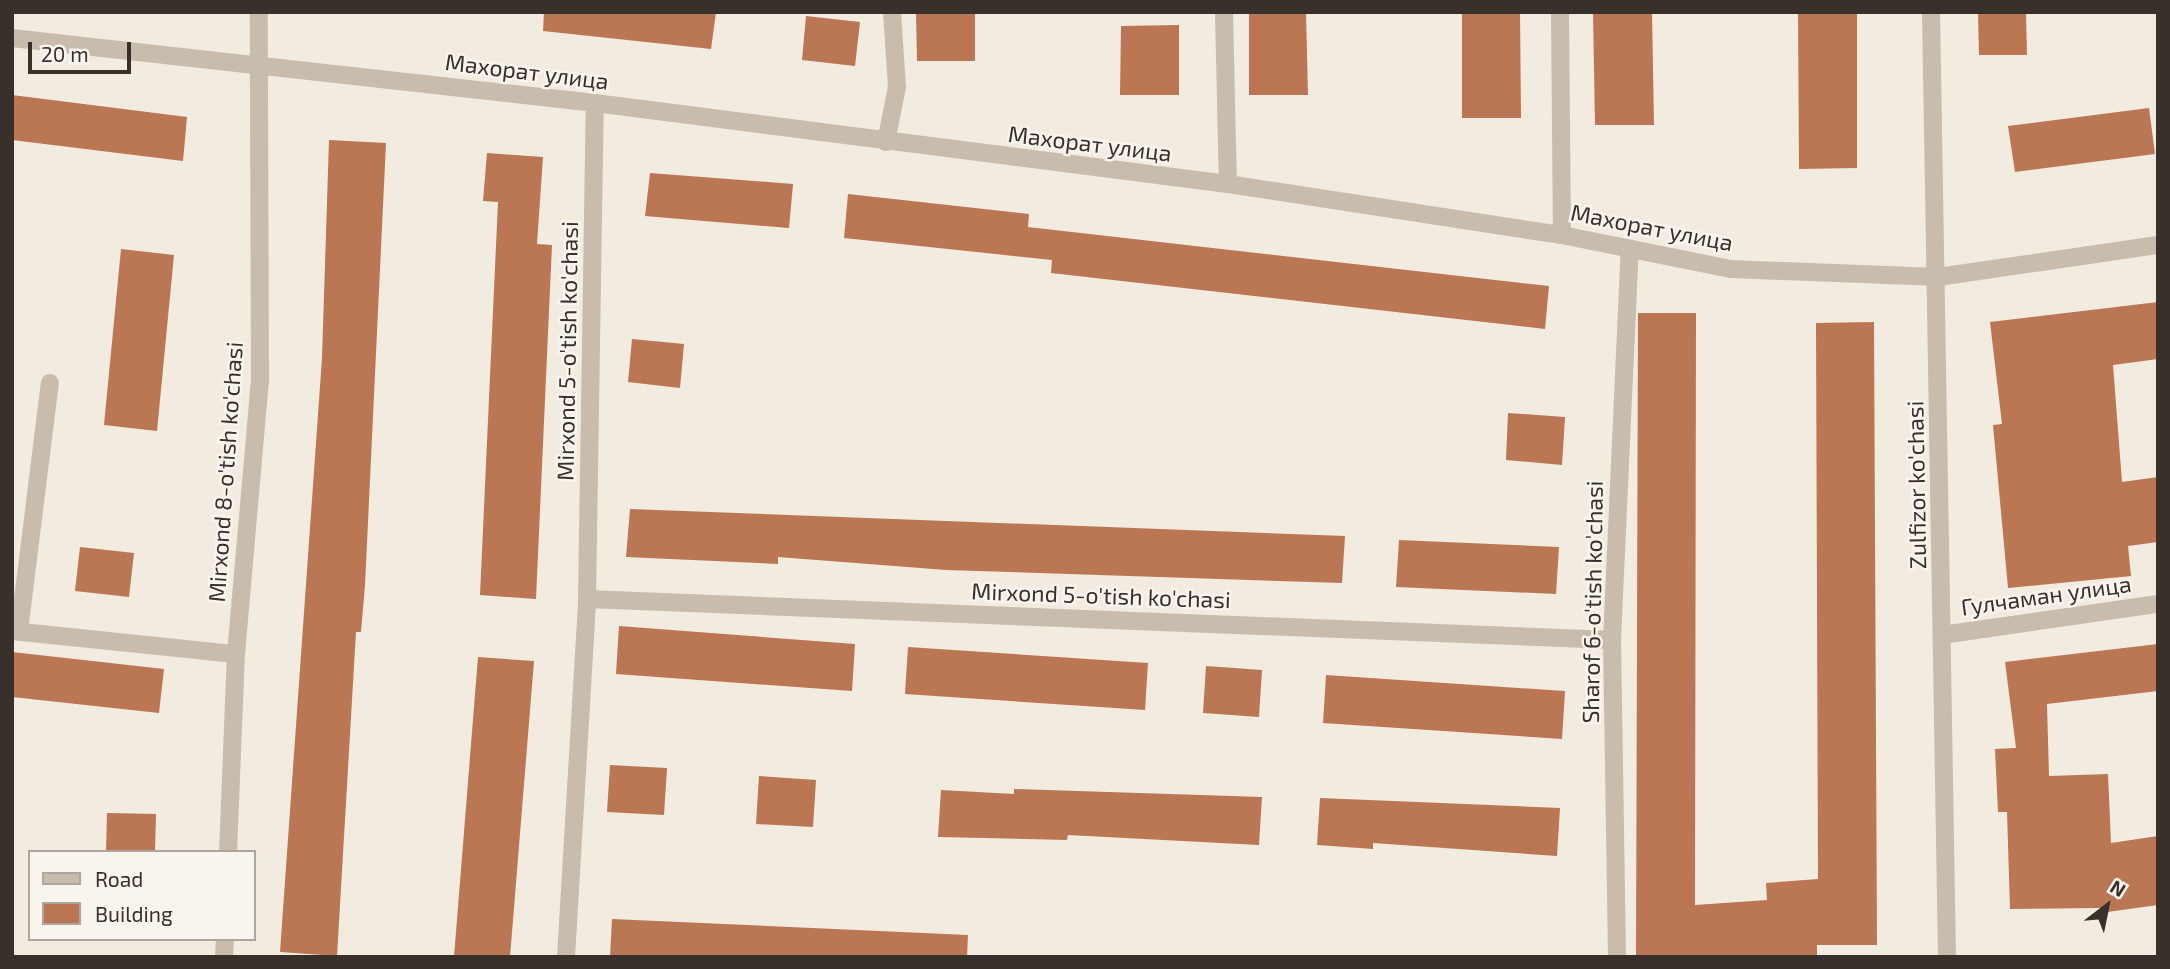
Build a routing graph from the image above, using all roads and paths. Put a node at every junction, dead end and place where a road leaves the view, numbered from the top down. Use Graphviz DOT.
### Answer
graph roads {
  1 [pos="259,12"];
  2 [pos="892,12"];
  3 [pos="1224,12"];
  4 [pos="1560,12"];
  5 [pos="1931,12"];
  6 [pos="12,38"];
  7 [pos="257,64"];
  8 [pos="595,103"];
  9 [pos="886,142"];
  10 [pos="1228,184"];
  11 [pos="1562,234"];
  12 [pos="2158,244"];
  13 [pos="1630,248"];
  14 [pos="1938,277"];
  15 [pos="50,383"];
  16 [pos="587,599"];
  17 [pos="2158,604"];
  18 [pos="16,631"];
  19 [pos="1942,635"];
  20 [pos="1612,640"];
  21 [pos="236,654"];
  22 [pos="228,850"];
  23 [pos="566,957"];
  24 [pos="1617,957"];
  25 [pos="1947,957"];
  1 -- 7 [label="street, Mirxond 8-o'tish ko'chasi"];
  2 -- 9 [label="street"];
  3 -- 10 [label="street"];
  4 -- 11 [label="street"];
  5 -- 14 [label="street, Zulfizor ko'chasi"];
  6 -- 7 [label="street, Махорат улица"];
  7 -- 8 [label="street, Махорат улица"];
  7 -- 21 [label="street, Mirxond 8-o'tish ko'chasi"];
  8 -- 9 [label="street, Махорат улица"];
  8 -- 16 [label="street, Mirxond 5-o'tish ko'chasi"];
  9 -- 10 [label="street, Махорат улица"];
  10 -- 11 [label="street, Махорат улица"];
  11 -- 13 [label="street, Махорат улица"];
  12 -- 14 [label="street, Махорат улица"];
  13 -- 14 [label="street, Махорат улица"];
  13 -- 20 [label="street, Sharof 6-o'tish ko'chasi"];
  14 -- 19 [label="street, Zulfizor ko'chasi"];
  15 -- 18 [label="street"];
  16 -- 20 [label="street, Mirxond 5-o'tish ko'chasi"];
  16 -- 23 [label="street, Mirxond 5-o'tish ko'chasi"];
  17 -- 19 [label="street, Гулчаман улица"];
  18 -- 21 [label="street"];
  19 -- 25 [label="street, Zulfizor ko'chasi"];
  20 -- 24 [label="street, Sharof 6-o'tish ko'chasi"];
  21 -- 22 [label="street, Mirxond 8-o'tish ko'chasi"];
}
